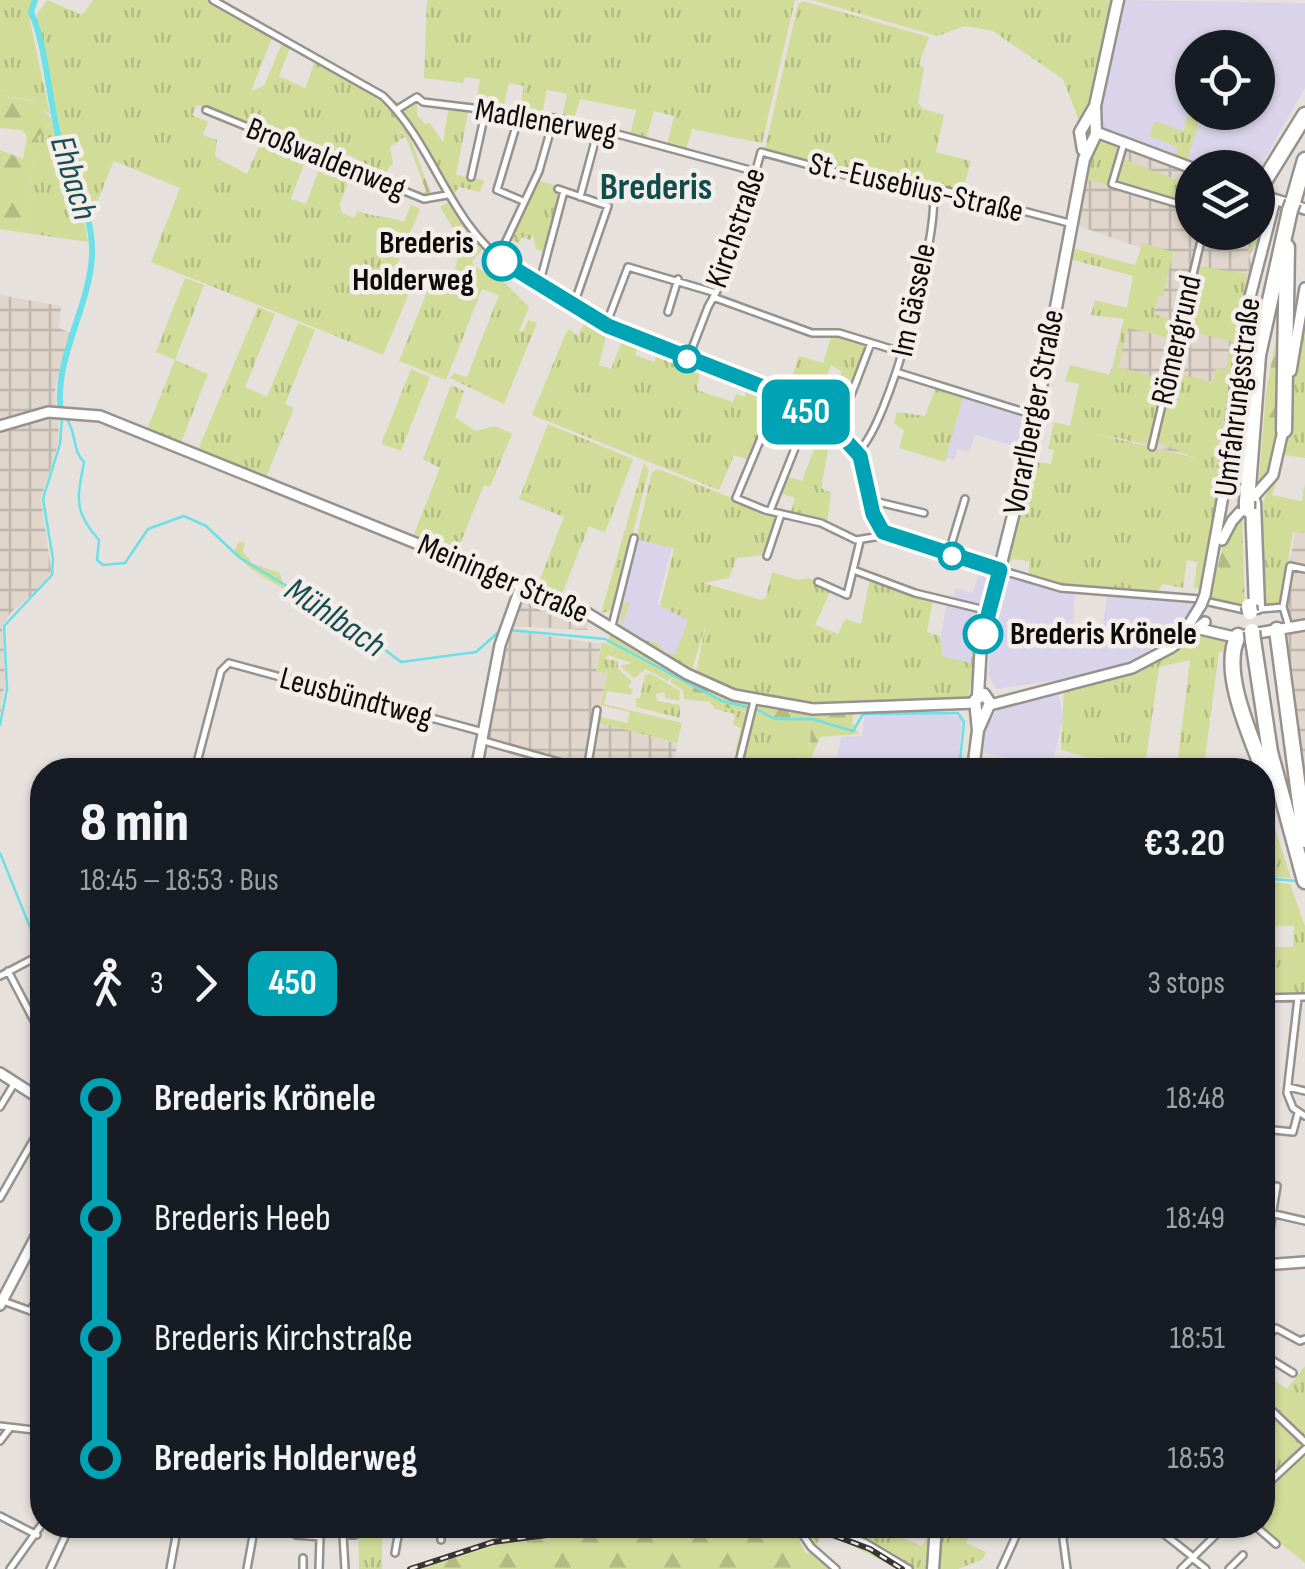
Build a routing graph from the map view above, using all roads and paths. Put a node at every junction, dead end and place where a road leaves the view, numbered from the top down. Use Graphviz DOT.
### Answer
graph roads {
  1 [pos="212,0"];
  2 [pos="1118,0"];
  3 [pos="486,109"];
  4 [pos="206,110"];
  5 [pos="396,110"];
  6 [pos="520,113"];
  7 [pos="1305,115"];
  8 [pos="554,118"];
  9 [pos="1091,134"];
  10 [pos="1124,143"];
  11 [pos="594,145"];
  12 [pos="762,152"];
  13 [pos="1305,160"];
  14 [pos="1175,162"];
  15 [pos="1275,165"];
  16 [pos="757,172"];
  17 [pos="470,177"];
  18 [pos="1305,184"];
  19 [pos="447,195"];
  20 [pos="933,196"];
  21 [pos="580,197"];
  22 [pos="1275,200"];
  23 [pos="523,201"];
  24 [pos="1175,203"];
  25 [pos="1297,207"];
  26 [pos="1071,224"];
  27 [pos="1286,241"];
  28 [pos="1198,250"];
  29 [pos="1262,250"];
  30 [pos="498,258"];
  31 [pos="678,278"];
  32 [pos="539,286"];
  33 [pos="1305,288"];
  34 [pos="715,295"];
  35 [pos="574,306"];
  36 [pos="668,312"];
  37 [pos="606,325"];
  38 [pos="871,342"];
  39 [pos="902,352"];
  40 [pos="688,359"];
  41 [pos="899,373"];
  42 [pos="848,404"];
  43 [pos="808,414"];
  44 [pos="1036,416"];
  45 [pos="0,426"];
  46 [pos="1284,430"];
  47 [pos="797,442"];
  48 [pos="1152,447"];
  49 [pos="858,452"];
  50 [pos="1228,472"];
  51 [pos="965,499"];
  52 [pos="870,500"];
  53 [pos="770,512"];
  54 [pos="924,513"];
  55 [pos="781,514"];
  56 [pos="886,534"];
  57 [pos="634,538"];
  58 [pos="860,541"];
  59 [pos="948,555"];
  60 [pos="767,556"];
  61 [pos="1305,569"];
  62 [pos="1000,570"];
  63 [pos="856,571"];
  64 [pos="818,582"];
  65 [pos="522,586"];
  66 [pos="1205,600"];
  67 [pos="1283,607"];
  68 [pos="988,612"];
  69 [pos="1197,625"];
  70 [pos="1305,625"];
  71 [pos="612,626"];
  72 [pos="1283,629"];
  73 [pos="1245,637"];
  74 [pos="1014,696"];
  75 [pos="754,700"];
  76 [pos="981,701"];
  77 [pos="597,710"];
  78 [pos="978,730"];
  79 [pos="485,737"];
  80 [pos="199,758"];
  81 [pos="479,758"];
  82 [pos="550,758"];
  83 [pos="589,758"];
  84 [pos="739,758"];
  85 [pos="975,758"];
  86 [pos="1262,758"];
  87 [pos="1275,791"];
  88 [pos="1305,840"];
  89 [pos="1302,860"];
  90 [pos="1305,880"];
  91 [pos="30,960"];
  92 [pos="8,972"];
  93 [pos="0,976"];
  94 [pos="1301,997"];
  95 [pos="1275,998"];
  96 [pos="30,1013"];
  97 [pos="0,1073"];
  98 [pos="14,1084"];
  99 [pos="1288,1087"];
  100 [pos="1305,1091"];
  101 [pos="30,1093"];
  102 [pos="0,1106"];
  103 [pos="1302,1114"];
  104 [pos="1275,1130"];
  105 [pos="30,1147"];
  106 [pos="1277,1186"];
  107 [pos="1275,1195"];
  108 [pos="0,1198"];
  109 [pos="1275,1214"];
  110 [pos="1305,1222"];
  111 [pos="30,1248"];
  112 [pos="1305,1262"];
  113 [pos="1275,1265"];
  114 [pos="1,1302"];
  115 [pos="30,1311"];
  116 [pos="1275,1329"];
  117 [pos="1305,1338"];
  118 [pos="1275,1362"];
  119 [pos="1293,1374"];
  120 [pos="1275,1415"];
  121 [pos="0,1426"];
  122 [pos="10,1428"];
  123 [pos="30,1430"];
  124 [pos="0,1440"];
  125 [pos="1305,1446"];
  126 [pos="1275,1477"];
  127 [pos="0,1516"];
  128 [pos="30,1531"];
  129 [pos="35,1538"];
  130 [pos="64,1538"];
  131 [pos="173,1538"];
  132 [pos="252,1538"];
  133 [pos="320,1538"];
  134 [pos="343,1538"];
  135 [pos="398,1538"];
  136 [pos="804,1538"];
  137 [pos="853,1538"];
  138 [pos="935,1538"];
  139 [pos="1015,1538"];
  140 [pos="1063,1538"];
  141 [pos="1169,1538"];
  142 [pos="1213,1538"];
  143 [pos="1269,1538"];
  144 [pos="1276,1544"];
  145 [pos="396,1552"];
  146 [pos="1243,1555"];
  147 [pos="1193,1557"];
  148 [pos="303,1558"];
  149 [pos="10,1569"];
  150 [pos="50,1569"];
  151 [pos="170,1569"];
  152 [pos="246,1569"];
  153 [pos="303,1569"];
  154 [pos="319,1569"];
  155 [pos="345,1569"];
  156 [pos="836,1569"];
  157 [pos="909,1569"];
  158 [pos="933,1569"];
  159 [pos="1002,1569"];
  160 [pos="1067,1569"];
  161 [pos="1180,1569"];
  162 [pos="1206,1569"];
  163 [pos="1229,1569"];
  1 -- 5 [label="street"];
  2 -- 9 [label="main road, Vorarlberger Straße"];
  3 -- 5 [label="street, Madlenerweg"];
  3 -- 6 [label="street, Madlenerweg"];
  3 -- 17 [label="street"];
  4 -- 19 [label="street, Broßwaldenweg"];
  5 -- 19 [label="street"];
  6 -- 8 [label="street, Madlenerweg"];
  6 -- 23 [label="street"];
  7 -- 15 [label="highway"];
  8 -- 16 [label="street, Madlenerweg"];
  8 -- 23 [label="street"];
  9 -- 10 [label="main road"];
  9 -- 26 [label="main road, Vorarlberger Straße"];
  10 -- 14 [label="main road"];
  10 -- 24 [label="street"];
  11 -- 21 [label="street"];
  12 -- 16 [label="street, Kirchstraße"];
  12 -- 20 [label="street, St.-Eusebius-Straße"];
  13 -- 25 [label="highway"];
  16 -- 34 [label="street, Kirchstraße"];
  18 -- 25 [label="highway"];
  19 -- 30 [label="street"];
  20 -- 26 [label="street, St.-Eusebius-Straße"];
  20 -- 39 [label="street, Im Gässele"];
  21 -- 32 [label="street"];
  21 -- 35 [label="street"];
  22 -- 25 [label="main road"];
  23 -- 30 [label="street"];
  25 -- 27 [label="highway"];
  26 -- 44 [label="main road, Vorarlberger Straße"];
  27 -- 46 [label="highway"];
  27 -- 50 [label="highway"];
  27 -- 73 [label="highway"];
  28 -- 48 [label="street, Römergrund"];
  29 -- 50 [label="main road, Umfahrungsstraße"];
  30 -- 32 [label="street"];
  31 -- 34 [label="street"];
  31 -- 36 [label="street"];
  31 -- 37 [label="street"];
  32 -- 35 [label="street"];
  33 -- 46 [label="main road, Umfahrungsstraße"];
  34 -- 38 [label="street"];
  34 -- 40 [label="street, Kirchstraße"];
  35 -- 37 [label="street"];
  37 -- 40 [label="street"];
  38 -- 39 [label="street"];
  38 -- 42 [label="street"];
  39 -- 41 [label="street, Im Gässele"];
  40 -- 43 [label="street"];
  41 -- 44 [label="street"];
  41 -- 49 [label="street, Im Gässele"];
  43 -- 47 [label="street"];
  43 -- 49 [label="street"];
  44 -- 62 [label="main road, Vorarlberger Straße"];
  45 -- 65 [label="main road, Meininger Straße"];
  46 -- 66 [label="main road, Umfahrungsstraße"];
  47 -- 53 [label="street"];
  47 -- 53 [label="street"];
  49 -- 52 [label="street"];
  50 -- 66 [label="main road, Umfahrungsstraße"];
  51 -- 59 [label="street"];
  52 -- 54 [label="street"];
  52 -- 56 [label="street"];
  53 -- 55 [label="street"];
  55 -- 58 [label="street"];
  55 -- 60 [label="street"];
  56 -- 58 [label="street"];
  56 -- 59 [label="street"];
  57 -- 71 [label="street"];
  58 -- 63 [label="street"];
  59 -- 62 [label="street"];
  61 -- 67 [label="street"];
  62 -- 66 [label="street"];
  62 -- 68 [label="main road, Vorarlberger Straße"];
  63 -- 64 [label="street"];
  63 -- 68 [label="street"];
  65 -- 71 [label="main road, Meininger Straße"];
  65 -- 79 [label="main road"];
  66 -- 67 [label="street"];
  66 -- 69 [label="main road"];
  66 -- 69 [label="main road"];
  67 -- 72 [label="street"];
  68 -- 76 [label="main road, Vorarlberger Straße"];
  69 -- 73 [label="main road"];
  69 -- 74 [label="main road, Meininger Straße"];
  70 -- 72 [label="main road"];
  71 -- 75 [label="main road, Meininger Straße"];
  72 -- 73 [label="main road"];
  72 -- 88 [label="highway"];
  73 -- 86 [label="highway"];
  73 -- 89 [label="highway"];
  74 -- 76 [label="main road, Meininger Straße"];
  74 -- 78 [label="main road"];
  75 -- 76 [label="main road, Meininger Straße"];
  75 -- 84 [label="street"];
  76 -- 78 [label="main road, Vorarlberger Straße"];
  77 -- 83 [label="street"];
  78 -- 85 [label="main road, Vorarlberger Straße"];
  79 -- 80 [label="street, Leusbündtweg"];
  79 -- 81 [label="main road"];
  79 -- 82 [label="street, Leusbündtweg"];
  87 -- 89 [label="highway"];
  89 -- 90 [label="highway"];
  91 -- 92 [label="street"];
  92 -- 93 [label="street"];
  92 -- 96 [label="street"];
  94 -- 95 [label="street"];
  94 -- 99 [label="street"];
  97 -- 98 [label="main road"];
  98 -- 101 [label="main road"];
  98 -- 102 [label="street"];
  99 -- 100 [label="street"];
  99 -- 103 [label="street"];
  103 -- 104 [label="street"];
  105 -- 108 [label="street"];
  106 -- 107 [label="street"];
  109 -- 110 [label="street"];
  111 -- 114 [label="main road"];
  112 -- 113 [label="main road"];
  114 -- 115 [label="street"];
  116 -- 117 [label="street"];
  118 -- 119 [label="street"];
  120 -- 125 [label="street"];
  121 -- 122 [label="street"];
  122 -- 123 [label="street"];
  122 -- 124 [label="street"];
  125 -- 126 [label="street"];
  127 -- 128 [label="street"];
  129 -- 149 [label="street"];
  130 -- 150 [label="street"];
  131 -- 151 [label="street"];
  132 -- 152 [label="street"];
  133 -- 154 [label="street"];
  134 -- 155 [label="street"];
  135 -- 145 [label="street"];
  136 -- 156 [label="street"];
  137 -- 157 [label="street"];
  138 -- 158 [label="main road"];
  139 -- 159 [label="street"];
  140 -- 160 [label="street"];
  141 -- 147 [label="street"];
  142 -- 147 [label="street"];
  143 -- 144 [label="street"];
  146 -- 163 [label="street"];
  147 -- 161 [label="street"];
  147 -- 162 [label="street"];
  148 -- 153 [label="street"];
}
